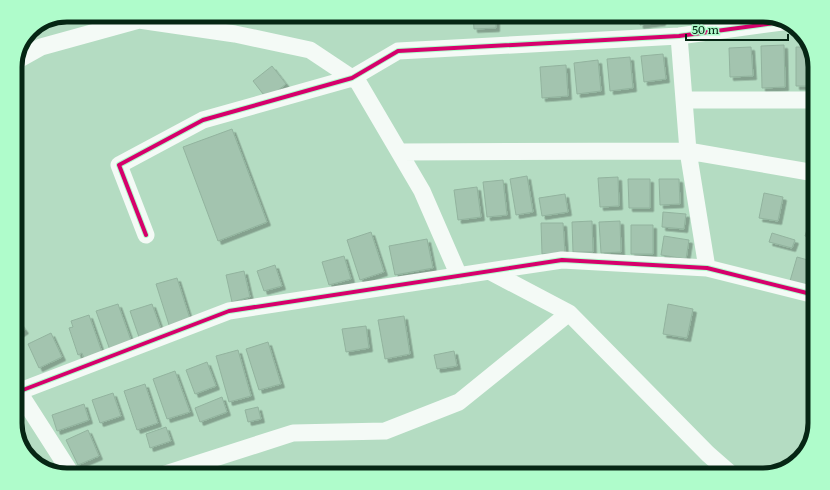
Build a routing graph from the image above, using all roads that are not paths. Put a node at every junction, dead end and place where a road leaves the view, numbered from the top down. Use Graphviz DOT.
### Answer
graph roads {
  1 [pos="125,22"];
  2 [pos="169,22"];
  3 [pos="773,23"];
  4 [pos="679,36"];
  5 [pos="24,57"];
  6 [pos="352,78"];
  7 [pos="684,100"];
  8 [pos="808,100"];
  9 [pos="688,151"];
  10 [pos="399,152"];
  11 [pos="808,173"];
  12 [pos="146,235"];
  13 [pos="707,268"];
  14 [pos="489,271"];
  15 [pos="459,276"];
  16 [pos="808,293"];
  17 [pos="569,313"];
  18 [pos="22,388"];
  19 [pos="22,399"];
  20 [pos="67,468"];
  21 [pos="184,468"];
  22 [pos="724,468"];
  1 -- 5 [label="street"];
  2 -- 6 [label="street"];
  3 -- 4 [label="street"];
  4 -- 6 [label="street"];
  4 -- 7 [label="street"];
  6 -- 10 [label="street"];
  6 -- 12 [label="street"];
  7 -- 8 [label="street"];
  7 -- 9 [label="street"];
  9 -- 10 [label="street"];
  9 -- 11 [label="street"];
  9 -- 13 [label="street"];
  10 -- 15 [label="street"];
  13 -- 14 [label="street"];
  13 -- 16 [label="street"];
  14 -- 15 [label="street"];
  14 -- 17 [label="street"];
  15 -- 18 [label="street"];
  17 -- 21 [label="street"];
  17 -- 22 [label="street"];
  19 -- 20 [label="street"];
}
